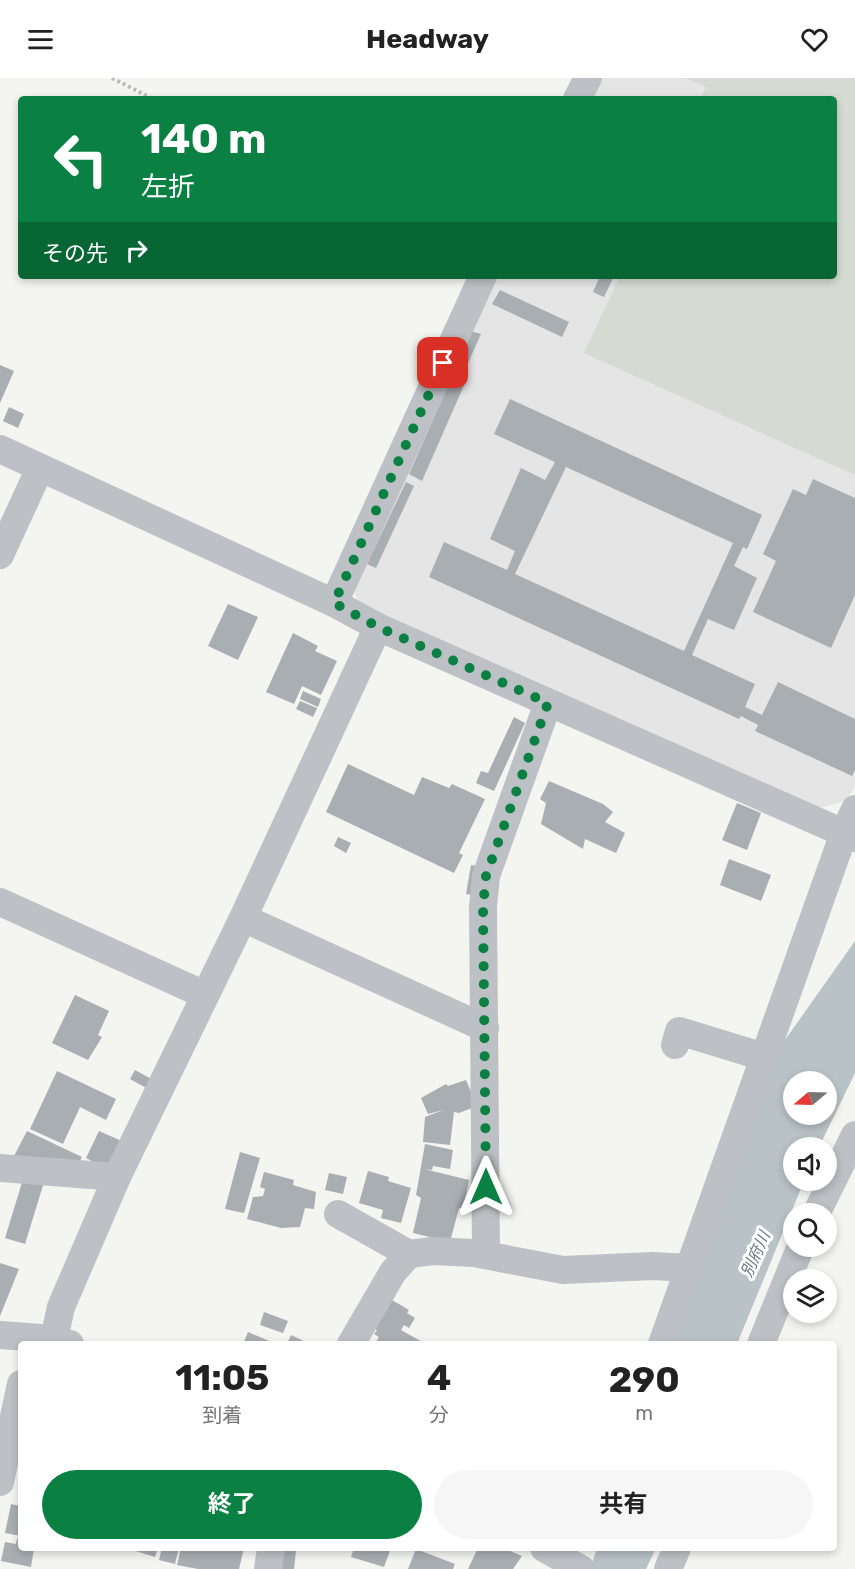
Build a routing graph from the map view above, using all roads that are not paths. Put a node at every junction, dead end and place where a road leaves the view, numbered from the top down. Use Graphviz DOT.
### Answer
graph roads {
  1 [pos="588,78"];
  2 [pos="579,96"];
  3 [pos="482,279"];
  4 [pos="0,450"];
  5 [pos="40,468"];
  6 [pos="0,555"];
  7 [pos="334,603"];
  8 [pos="378,627"];
  9 [pos="548,703"];
  10 [pos="851,827"];
  11 [pos="0,902"];
  12 [pos="243,918"];
  13 [pos="205,995"];
  14 [pos="485,1028"];
  15 [pos="675,1045"];
  16 [pos="764,1057"];
  17 [pos="855,1135"];
  18 [pos="0,1168"];
  19 [pos="117,1177"];
  20 [pos="821,1203"];
  21 [pos="338,1214"];
  22 [pos="409,1254"];
  23 [pos="486,1255"];
  24 [pos="797,1257"];
  25 [pos="689,1268"];
  26 [pos="0,1335"];
  27 [pos="46,1341"];
  28 [pos="353,1341"];
  29 [pos="663,1341"];
  30 [pos="762,1341"];
  31 [pos="18,1398"];
  32 [pos="0,1482"];
  33 [pos="0,1488"];
  34 [pos="18,1491"];
  35 [pos="271,1551"];
  36 [pos="551,1551"];
  37 [pos="676,1551"];
  38 [pos="581,1563"];
  39 [pos="268,1569"];
  40 [pos="668,1569"];
  1 -- 2 [label="street"];
  3 -- 7 [label="street"];
  4 -- 5 [label="street"];
  5 -- 6 [label="street"];
  5 -- 7 [label="street"];
  7 -- 8 [label="street"];
  8 -- 9 [label="street"];
  8 -- 12 [label="street"];
  9 -- 10 [label="street"];
  9 -- 14 [label="street"];
  10 -- 16 [label="street"];
  11 -- 13 [label="street"];
  12 -- 13 [label="street"];
  12 -- 14 [label="street"];
  13 -- 19 [label="street"];
  14 -- 23 [label="street"];
  15 -- 16 [label="street"];
  16 -- 25 [label="street"];
  17 -- 20 [label="street"];
  18 -- 19 [label="street"];
  19 -- 27 [label="street"];
  21 -- 22 [label="street"];
  22 -- 23 [label="street"];
  22 -- 28 [label="street"];
  23 -- 25 [label="street"];
  24 -- 30 [label="street"];
  25 -- 29 [label="street"];
  26 -- 27 [label="street"];
  31 -- 32 [label="street"];
  33 -- 34 [label="street"];
  35 -- 39 [label="street"];
  36 -- 38 [label="street"];
  37 -- 40 [label="street"];
}
